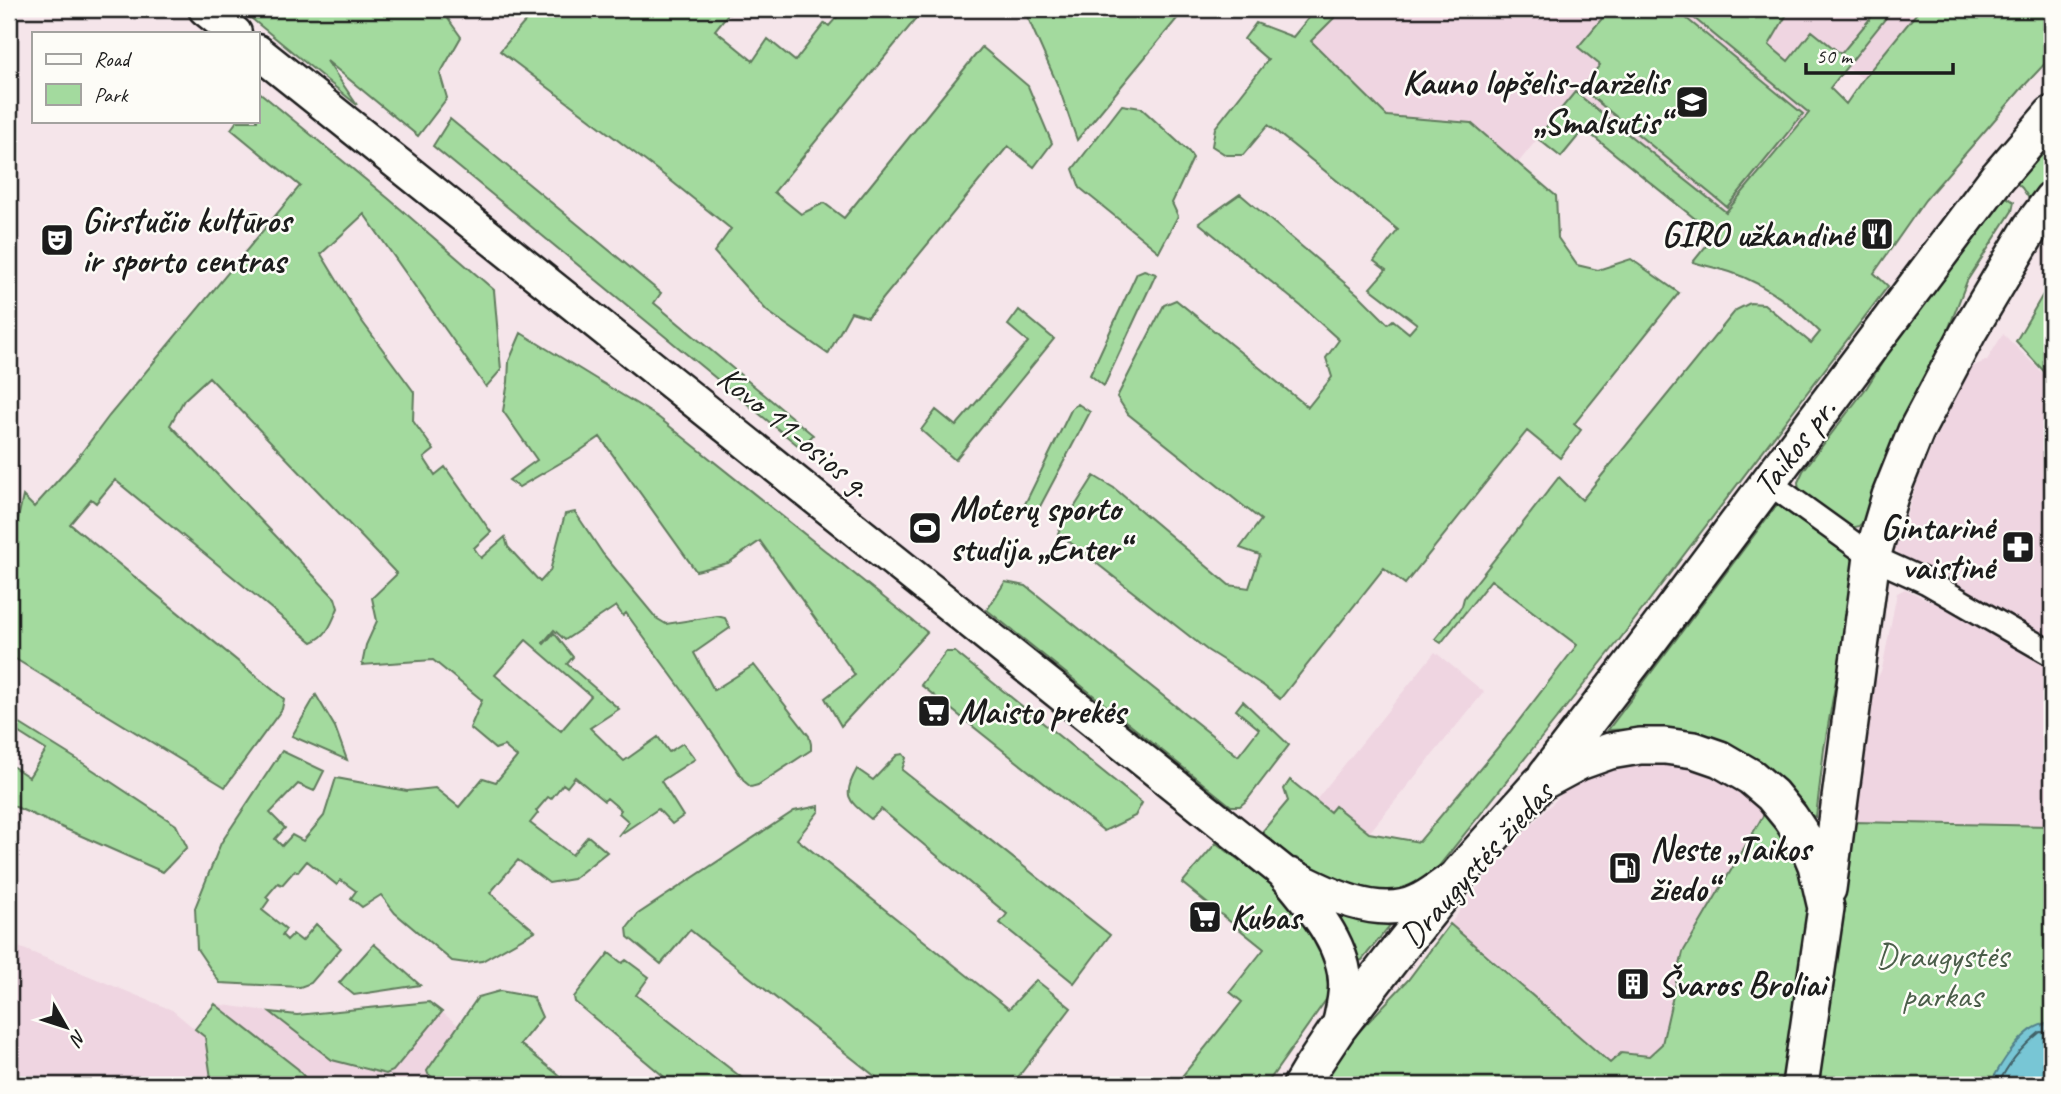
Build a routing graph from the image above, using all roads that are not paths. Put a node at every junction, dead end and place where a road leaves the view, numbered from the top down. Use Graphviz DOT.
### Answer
graph roads {
  1 [pos="205,9"];
  2 [pos="234,32"];
  3 [pos="259,53"];
  4 [pos="2052,114"];
  5 [pos="1996,179"];
  6 [pos="2052,198"];
  7 [pos="2031,227"];
  8 [pos="1768,482"];
  9 [pos="1872,557"];
  10 [pos="2052,654"];
  11 [pos="1540,783"];
  12 [pos="1283,872"];
  13 [pos="1460,873"];
  14 [pos="1826,908"];
  15 [pos="1338,1028"];
  16 [pos="1303,1080"];
  17 [pos="1800,1085"];
  1 -- 2 [label="main road"];
  3 -- 12 [label="main road, Kovo 11-osios g."];
  4 -- 5 [label="main road, Taikos pr."];
  5 -- 7 [label="main road"];
  5 -- 8 [label="main road, Taikos pr."];
  6 -- 7 [label="main road"];
  7 -- 9 [label="main road"];
  8 -- 9 [label="street"];
  8 -- 11 [label="main road, Taikos pr."];
  9 -- 10 [label="street"];
  9 -- 14 [label="main road"];
  11 -- 13 [label="main road, Draugystės žiedas"];
  11 -- 14 [label="main road, Draugystės žiedas"];
  12 -- 13 [label="main road, Kovo 11-osios g."];
  12 -- 15 [label="main road, Kovo 11-osios g."];
  13 -- 15 [label="main road, Draugystės žiedas"];
  14 -- 17 [label="main road, Draugystės žiedas"];
  15 -- 16 [label="main road, Draugystės žiedas"];
}
